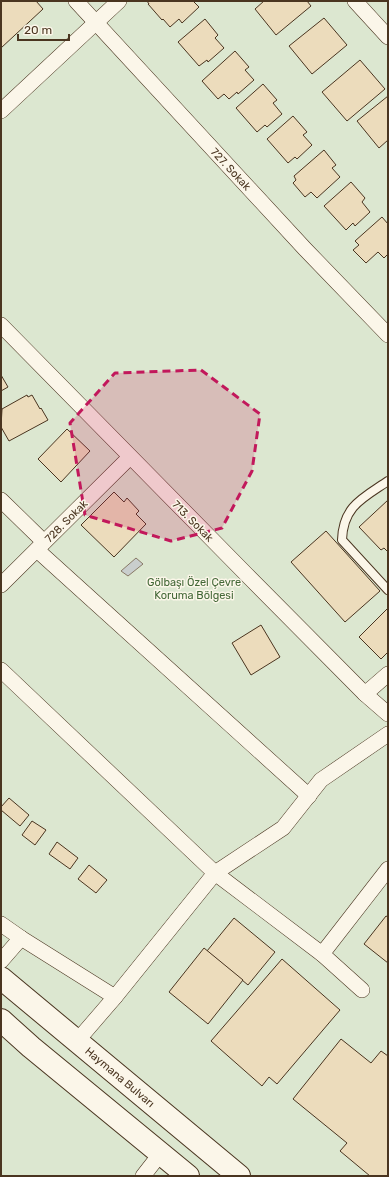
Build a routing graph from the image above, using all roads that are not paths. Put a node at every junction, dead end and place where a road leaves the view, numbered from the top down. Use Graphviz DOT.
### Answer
graph roads {
  1 [pos="76,1"];
  2 [pos="119,1"];
  3 [pos="355,1"];
  4 [pos="96,23"];
  5 [pos="388,37"];
  6 [pos="1,111"];
  7 [pos="1,325"];
  8 [pos="388,335"];
  9 [pos="130,457"];
  10 [pos="388,481"];
  11 [pos="1,500"];
  12 [pos="40,546"];
  13 [pos="1,585"];
  14 [pos="388,590"];
  15 [pos="1,670"];
  16 [pos="388,674"];
  17 [pos="365,694"];
  18 [pos="388,714"];
  19 [pos="388,734"];
  20 [pos="309,796"];
  21 [pos="388,869"];
  22 [pos="215,873"];
  23 [pos="1,924"];
  24 [pos="21,938"];
  25 [pos="322,954"];
  26 [pos="1,961"];
  27 [pos="1,978"];
  28 [pos="362,990"];
  29 [pos="115,997"];
  30 [pos="1,1020"];
  31 [pos="77,1042"];
  32 [pos="161,1153"];
  33 [pos="143,1176"];
  34 [pos="188,1176"];
  35 [pos="239,1176"];
  1 -- 4 [label="street, 727. Sokak"];
  2 -- 4 [label="street"];
  3 -- 5 [label="street"];
  4 -- 6 [label="street"];
  4 -- 8 [label="street, 727. Sokak"];
  7 -- 9 [label="street, 713. Sokak"];
  9 -- 12 [label="street, 728. Sokak"];
  9 -- 17 [label="street, 713. Sokak"];
  10 -- 14 [label="lane"];
  11 -- 12 [label="street"];
  12 -- 13 [label="street, 728. Sokak"];
  12 -- 20 [label="street"];
  15 -- 22 [label="street"];
  16 -- 17 [label="street"];
  17 -- 18 [label="street, 713. Sokak"];
  19 -- 20 [label="street"];
  20 -- 22 [label="street"];
  21 -- 25 [label="street"];
  22 -- 25 [label="street"];
  22 -- 29 [label="street"];
  23 -- 24 [label="street"];
  24 -- 26 [label="street"];
  24 -- 29 [label="street"];
  25 -- 28 [label="street"];
  27 -- 31 [label="highway, Haymana Bulvarı"];
  29 -- 31 [label="street"];
  30 -- 32 [label="highway"];
  31 -- 35 [label="highway, Haymana Bulvarı"];
  32 -- 33 [label="street"];
  32 -- 34 [label="highway"];
}
